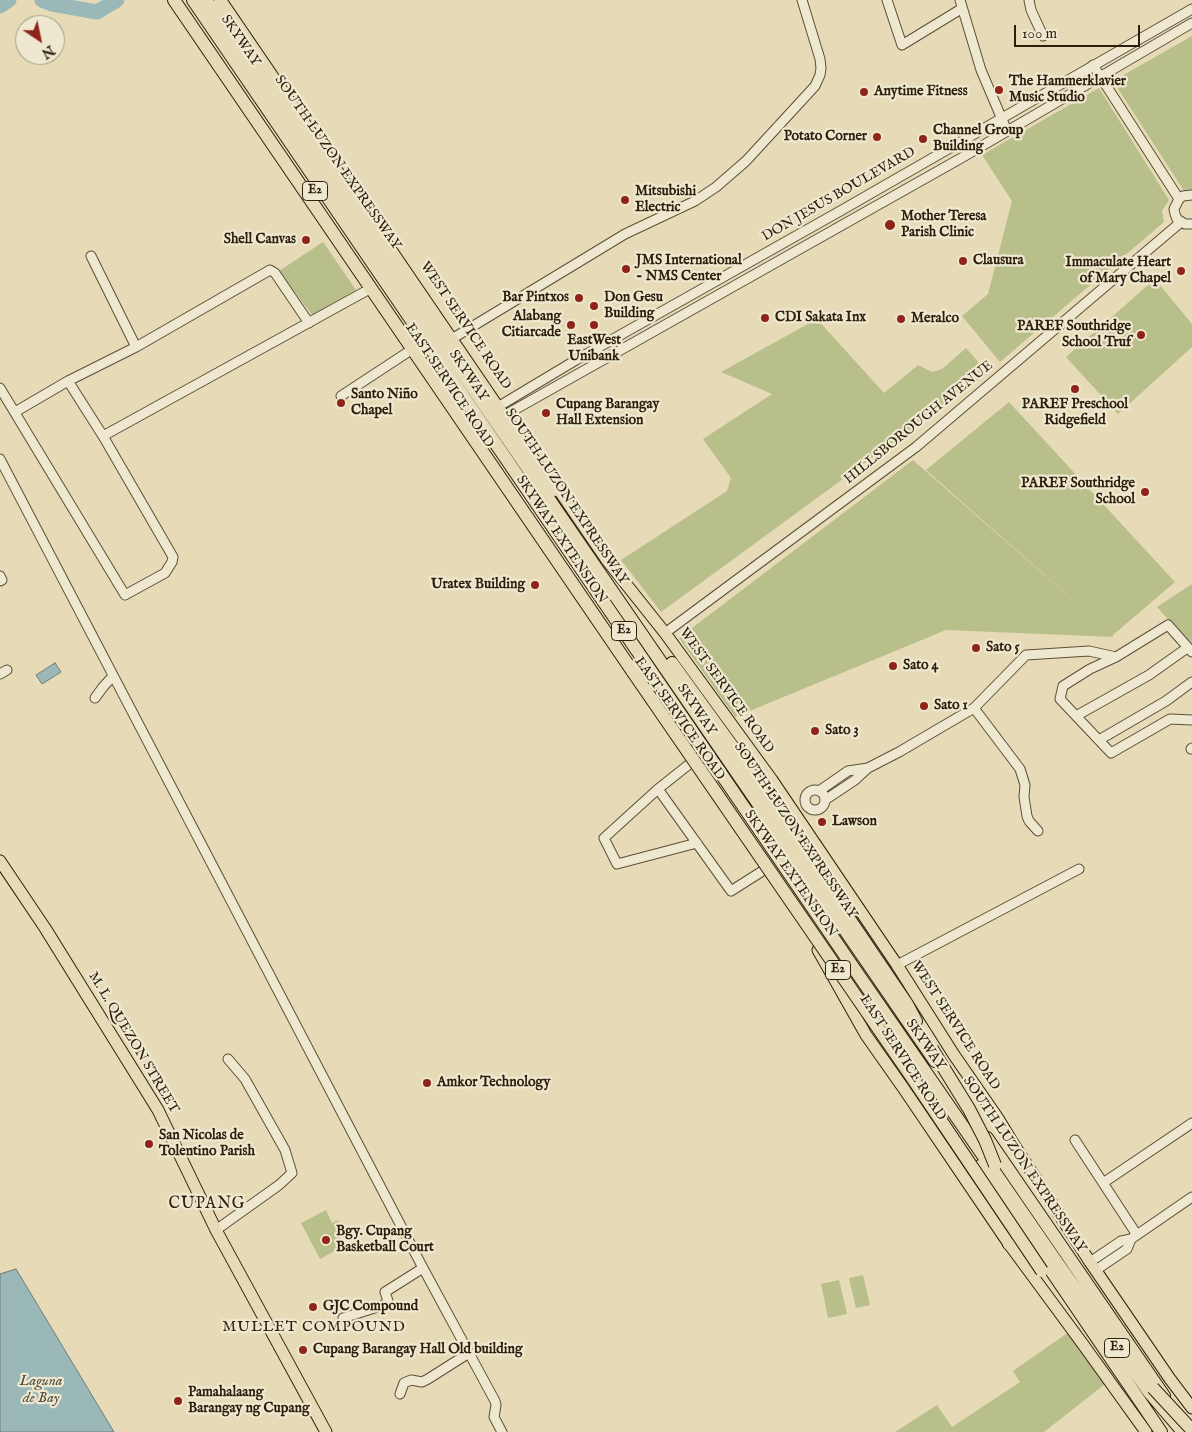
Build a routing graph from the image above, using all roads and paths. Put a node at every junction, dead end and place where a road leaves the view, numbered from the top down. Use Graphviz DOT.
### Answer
graph roads {
  1 [pos="168,0"];
  2 [pos="174,0"];
  3 [pos="184,0"];
  4 [pos="193,0"];
  5 [pos="201,0"];
  6 [pos="206,0"];
  7 [pos="222,0"];
  8 [pos="802,0"];
  9 [pos="887,0"];
  10 [pos="1029,0"];
  11 [pos="961,4"];
  12 [pos="1192,9"];
  13 [pos="1192,23"];
  14 [pos="1043,36"];
  15 [pos="1093,66"];
  16 [pos="1101,76"];
  17 [pos="1059,85"];
  18 [pos="1066,97"];
  19 [pos="1001,118"];
  20 [pos="1007,131"];
  21 [pos="1192,195"];
  22 [pos="1179,199"];
  23 [pos="1181,222"];
  24 [pos="1192,224"];
  25 [pos="91,256"];
  26 [pos="366,291"];
  27 [pos="659,313"];
  28 [pos="309,323"];
  29 [pos="665,324"];
  30 [pos="455,337"];
  31 [pos="136,347"];
  32 [pos="408,352"];
  33 [pos="68,381"];
  34 [pos="0,388"];
  35 [pos="342,396"];
  36 [pos="504,410"];
  37 [pos="15,412"];
  38 [pos="103,436"];
  39 [pos="0,459"];
  40 [pos="0,576"];
  41 [pos="0,581"];
  42 [pos="665,634"];
  43 [pos="1190,650"];
  44 [pos="1089,652"];
  45 [pos="1116,657"];
  46 [pos="1090,669"];
  47 [pos="113,676"];
  48 [pos="1192,682"];
  49 [pos="96,698"];
  50 [pos="974,708"];
  51 [pos="1076,716"];
  52 [pos="1192,720"];
  53 [pos="1098,740"];
  54 [pos="692,762"];
  55 [pos="868,768"];
  56 [pos="658,789"];
  57 [pos="821,790"];
  58 [pos="825,800"];
  59 [pos="807,806"];
  60 [pos="795,815"];
  61 [pos="1038,831"];
  62 [pos="697,843"];
  63 [pos="0,861"];
  64 [pos="1079,869"];
  65 [pos="764,870"];
  66 [pos="897,965"];
  67 [pos="228,1059"];
  68 [pos="1192,1123"];
  69 [pos="1075,1140"];
  70 [pos="995,1165"];
  71 [pos="1103,1183"];
  72 [pos="1192,1197"];
  73 [pos="216,1230"];
  74 [pos="1134,1237"];
  75 [pos="1009,1244"];
  76 [pos="1093,1266"];
  77 [pos="422,1268"];
  78 [pos="1045,1269"];
  79 [pos="343,1318"];
  80 [pos="469,1353"];
  81 [pos="400,1394"];
  82 [pos="1192,1408"];
  83 [pos="1192,1430"];
  84 [pos="326,1432"];
  85 [pos="502,1432"];
  86 [pos="1146,1432"];
  87 [pos="1154,1432"];
  88 [pos="1161,1432"];
  89 [pos="1182,1432"];
  90 [pos="1188,1432"];
  1 -- 26 [label="main road, EAST SERVICE ROAD"];
  2 -- 78 [label="highway, SKYWAY EXTENSION / E2, bridge"];
  3 -- 78 [label="highway, E2"];
  4 -- 89 [label="highway, SKYWAY / E2"];
  5 -- 70 [label="highway, SKYWAY / E2, bridge"];
  6 -- 90 [label="highway, SOUTH LUZON EXPRESSWAY / E2"];
  7 -- 30 [label="main road, WEST SERVICE ROAD"];
  7 -- 70 [label="highway, SKYWAY EXTENSION / E2, bridge"];
  8 -- 30 [label="street"];
  9 -- 11 [label="street"];
  10 -- 14 [label="street"];
  11 -- 19 [label="street"];
  12 -- 15 [label="street, DON JESUS BOULEVARD"];
  13 -- 16 [label="street, DON JESUS BOULEVARD"];
  15 -- 16 [label="street"];
  15 -- 17 [label="street, DON JESUS BOULEVARD"];
  16 -- 18 [label="street, DON JESUS BOULEVARD"];
  16 -- 22 [label="street"];
  17 -- 18 [label="street"];
  17 -- 19 [label="street, DON JESUS BOULEVARD"];
  18 -- 20 [label="street, DON JESUS BOULEVARD"];
  19 -- 20 [label="street"];
  19 -- 27 [label="street, DON JESUS BOULEVARD"];
  20 -- 29 [label="street, DON JESUS BOULEVARD"];
  21 -- 22 [label="street"];
  22 -- 23 [label="street"];
  23 -- 24 [label="street"];
  23 -- 42 [label="street, HILLSBOROUGH AVENUE"];
  25 -- 31 [label="street"];
  26 -- 28 [label="street"];
  26 -- 32 [label="main road, EAST SERVICE ROAD"];
  27 -- 29 [label="street"];
  27 -- 36 [label="street, DON JESUS BOULEVARD"];
  28 -- 31 [label="street"];
  28 -- 38 [label="street"];
  29 -- 36 [label="street, DON JESUS BOULEVARD"];
  30 -- 36 [label="main road, WEST SERVICE ROAD"];
  31 -- 33 [label="street"];
  32 -- 35 [label="street"];
  32 -- 54 [label="main road, EAST SERVICE ROAD"];
  33 -- 37 [label="street"];
  33 -- 38 [label="street"];
  34 -- 37 [label="street"];
  36 -- 42 [label="main road, WEST SERVICE ROAD"];
  37 -- 38 [label="street"];
  39 -- 47 [label="street"];
  40 -- 41 [label="street"];
  42 -- 60 [label="main road, WEST SERVICE ROAD"];
  43 -- 45 [label="street"];
  43 -- 51 [label="street"];
  44 -- 45 [label="street"];
  44 -- 46 [label="street"];
  44 -- 50 [label="street"];
  45 -- 46 [label="street"];
  46 -- 51 [label="street"];
  47 -- 49 [label="street"];
  47 -- 77 [label="street"];
  48 -- 53 [label="street"];
  50 -- 55 [label="street"];
  50 -- 61 [label="street"];
  51 -- 53 [label="street"];
  52 -- 53 [label="street"];
  54 -- 56 [label="street"];
  54 -- 65 [label="main road, EAST SERVICE ROAD"];
  55 -- 57 [label="street"];
  55 -- 58 [label="street"];
  56 -- 62 [label="street"];
  56 -- 62 [label="street"];
  57 -- 58 [label="street"];
  57 -- 59 [label="street"];
  58 -- 59 [label="street"];
  59 -- 60 [label="street"];
  60 -- 66 [label="main road, WEST SERVICE ROAD"];
  62 -- 65 [label="street"];
  63 -- 73 [label="main road, M. L. QUEZON STREET"];
  64 -- 66 [label="street"];
  65 -- 75 [label="main road, EAST SERVICE ROAD"];
  66 -- 76 [label="main road, WEST SERVICE ROAD"];
  67 -- 73 [label="street"];
  68 -- 71 [label="street"];
  69 -- 71 [label="street"];
  70 -- 83 [label="highway, SKYWAY / E2, bridge"];
  71 -- 74 [label="street"];
  72 -- 74 [label="street"];
  73 -- 84 [label="main road, M. L. QUEZON STREET"];
  74 -- 76 [label="street"];
  75 -- 78 [label="highway"];
  75 -- 86 [label="main road, EAST SERVICE ROAD"];
  76 -- 82 [label="main road, WEST SERVICE ROAD"];
  77 -- 79 [label="street"];
  77 -- 80 [label="street"];
  78 -- 87 [label="highway, E2"];
  78 -- 88 [label="highway, E2"];
  80 -- 81 [label="street"];
  80 -- 85 [label="street"];
}
